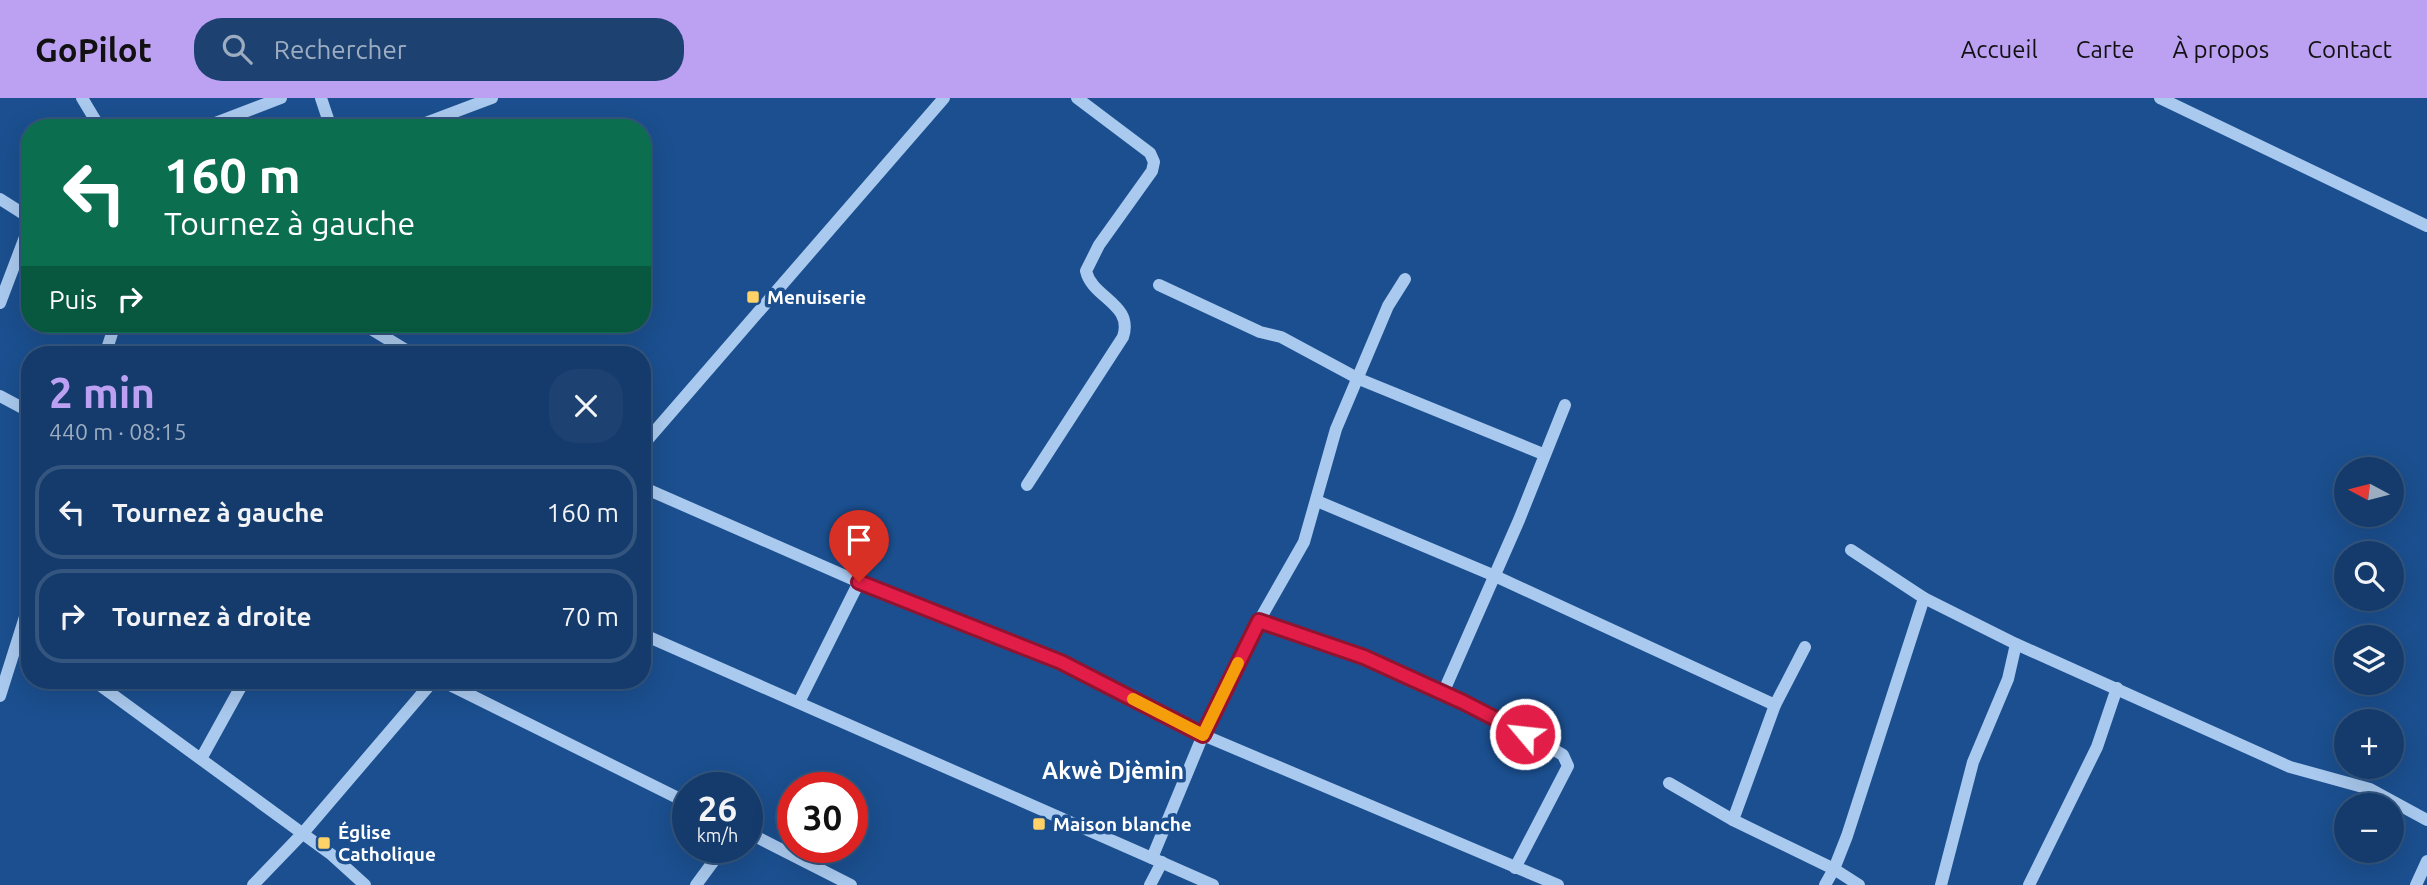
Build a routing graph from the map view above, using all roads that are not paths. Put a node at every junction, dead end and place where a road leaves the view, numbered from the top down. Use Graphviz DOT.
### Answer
graph roads {
  1 [pos="82,98"];
  2 [pos="281,98"];
  3 [pos="321,98"];
  4 [pos="492,98"];
  5 [pos="944,98"];
  6 [pos="1077,98"];
  7 [pos="2160,98"];
  8 [pos="476,101"];
  9 [pos="95,119"];
  10 [pos="226,119"];
  11 [pos="328,119"];
  12 [pos="433,119"];
  13 [pos="0,199"];
  14 [pos="21,212"];
  15 [pos="2427,226"];
  16 [pos="21,248"];
  17 [pos="1405,279"];
  18 [pos="1159,285"];
  19 [pos="0,303"];
  20 [pos="378,333"];
  21 [pos="400,346"];
  22 [pos="1359,379"];
  23 [pos="0,396"];
  24 [pos="1565,405"];
  25 [pos="21,407"];
  26 [pos="651,436"];
  27 [pos="1543,454"];
  28 [pos="1027,485"];
  29 [pos="651,491"];
  30 [pos="1317,501"];
  31 [pos="1851,550"];
  32 [pos="1494,576"];
  33 [pos="859,582"];
  34 [pos="1924,598"];
  35 [pos="1259,621"];
  36 [pos="651,638"];
  37 [pos="21,643"];
  38 [pos="2016,644"];
  39 [pos="1805,647"];
  40 [pos="2117,688"];
  41 [pos="105,689"];
  42 [pos="240,689"];
  43 [pos="426,689"];
  44 [pos="458,689"];
  45 [pos="1443,693"];
  46 [pos="0,696"];
  47 [pos="799,702"];
  48 [pos="1775,705"];
  49 [pos="1203,735"];
  50 [pos="202,758"];
  51 [pos="1669,783"];
  52 [pos="672,795"];
  53 [pos="1733,820"];
  54 [pos="2427,820"];
  55 [pos="303,833"];
  56 [pos="763,840"];
  57 [pos="1157,860"];
  58 [pos="2427,861"];
  59 [pos="712,863"];
  60 [pos="1515,868"];
  61 [pos="1834,869"];
  62 [pos="253,885"];
  63 [pos="365,885"];
  64 [pos="696,885"];
  65 [pos="851,885"];
  66 [pos="1150,885"];
  67 [pos="1213,885"];
  68 [pos="1558,885"];
  69 [pos="1825,885"];
  70 [pos="1859,885"];
  71 [pos="1941,885"];
  72 [pos="2029,885"];
  73 [pos="2416,885"];
  1 -- 9 [label="street"];
  2 -- 10 [label="street"];
  3 -- 11 [label="street"];
  4 -- 8 [label="street"];
  5 -- 26 [label="street"];
  6 -- 28 [label="street"];
  7 -- 15 [label="street"];
  8 -- 12 [label="street"];
  13 -- 14 [label="street"];
  16 -- 19 [label="street"];
  17 -- 22 [label="street"];
  18 -- 22 [label="street"];
  20 -- 21 [label="street"];
  22 -- 27 [label="street"];
  22 -- 30 [label="street"];
  23 -- 25 [label="street"];
  24 -- 27 [label="street"];
  27 -- 32 [label="street"];
  29 -- 33 [label="street"];
  30 -- 32 [label="street"];
  30 -- 35 [label="street"];
  31 -- 34 [label="street"];
  32 -- 45 [label="street"];
  32 -- 48 [label="street"];
  33 -- 47 [label="street"];
  33 -- 49 [label="street"];
  34 -- 38 [label="street"];
  34 -- 61 [label="street"];
  35 -- 45 [label="street"];
  35 -- 49 [label="street"];
  36 -- 47 [label="street"];
  37 -- 46 [label="street"];
  38 -- 40 [label="street"];
  38 -- 71 [label="street"];
  39 -- 48 [label="street"];
  40 -- 54 [label="street"];
  40 -- 72 [label="street"];
  41 -- 50 [label="street"];
  42 -- 50 [label="street"];
  43 -- 55 [label="street"];
  44 -- 52 [label="street"];
  45 -- 60 [label="street"];
  47 -- 57 [label="street"];
  48 -- 53 [label="street"];
  49 -- 57 [label="street"];
  49 -- 60 [label="street"];
  50 -- 55 [label="street"];
  51 -- 53 [label="street"];
  53 -- 61 [label="street"];
  55 -- 62 [label="street"];
  55 -- 63 [label="street"];
  56 -- 65 [label="street"];
  57 -- 66 [label="street"];
  57 -- 67 [label="street"];
  58 -- 73 [label="street"];
  59 -- 64 [label="street"];
  60 -- 68 [label="street"];
  61 -- 69 [label="street"];
  61 -- 70 [label="street"];
}
